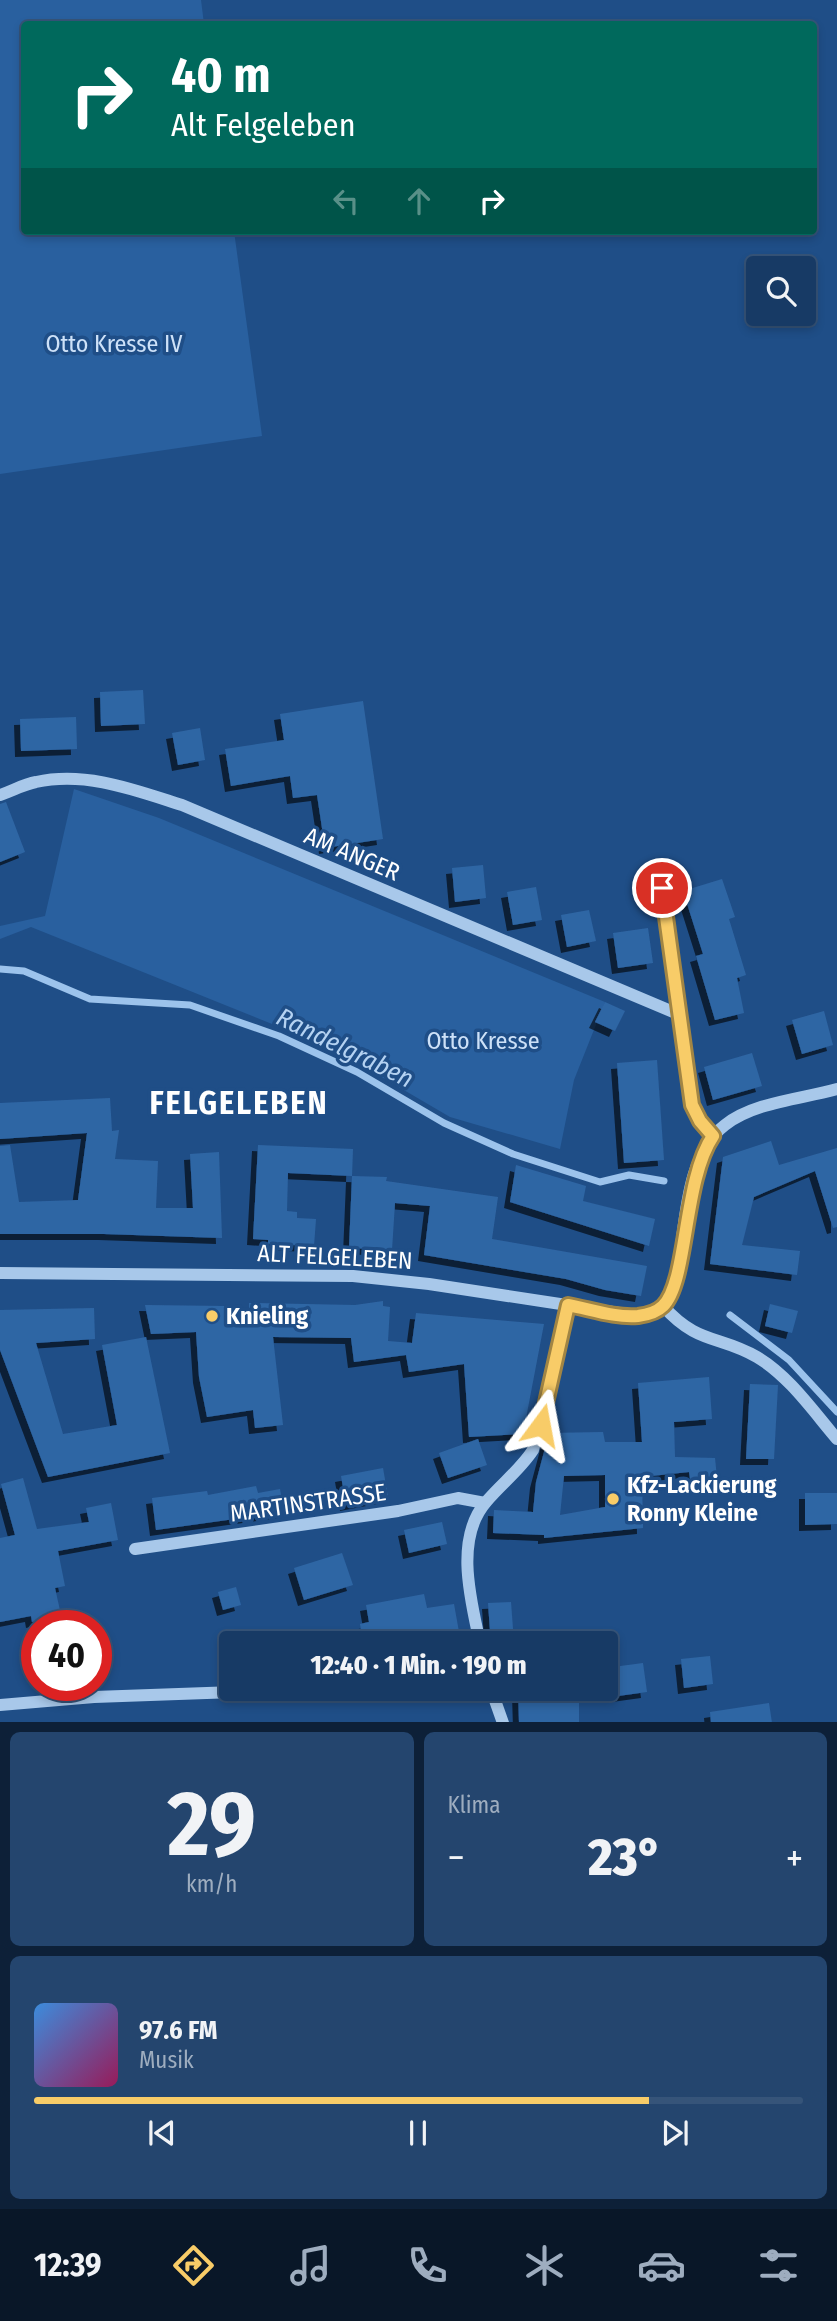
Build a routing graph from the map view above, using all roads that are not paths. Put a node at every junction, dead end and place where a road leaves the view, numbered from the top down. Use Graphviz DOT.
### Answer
graph roads {
  1 [pos="0,795"];
  2 [pos="662,888"];
  3 [pos="678,1014"];
  4 [pos="837,1089"];
  5 [pos="713,1136"];
  6 [pos="0,1273"];
  7 [pos="568,1305"];
  8 [pos="663,1306"];
  9 [pos="837,1439"];
  10 [pos="485,1503"];
  11 [pos="135,1549"];
  12 [pos="478,1631"];
  13 [pos="219,1693"];
  14 [pos="495,1701"];
  15 [pos="0,1705"];
  16 [pos="503,1722"];
  1 -- 3 [label="street, AM ANGER"];
  2 -- 3 [label="street"];
  3 -- 5 [label="street"];
  4 -- 5 [label="street"];
  5 -- 8 [label="street"];
  6 -- 7 [label="street, ALT FELGELEBEN"];
  7 -- 8 [label="street, ALT FELGELEBEN"];
  7 -- 10 [label="street"];
  8 -- 9 [label="street"];
  10 -- 11 [label="street, MARTINSTRASSE"];
  10 -- 12 [label="street"];
  13 -- 15 [label="street"];
  14 -- 16 [label="street"];
}
